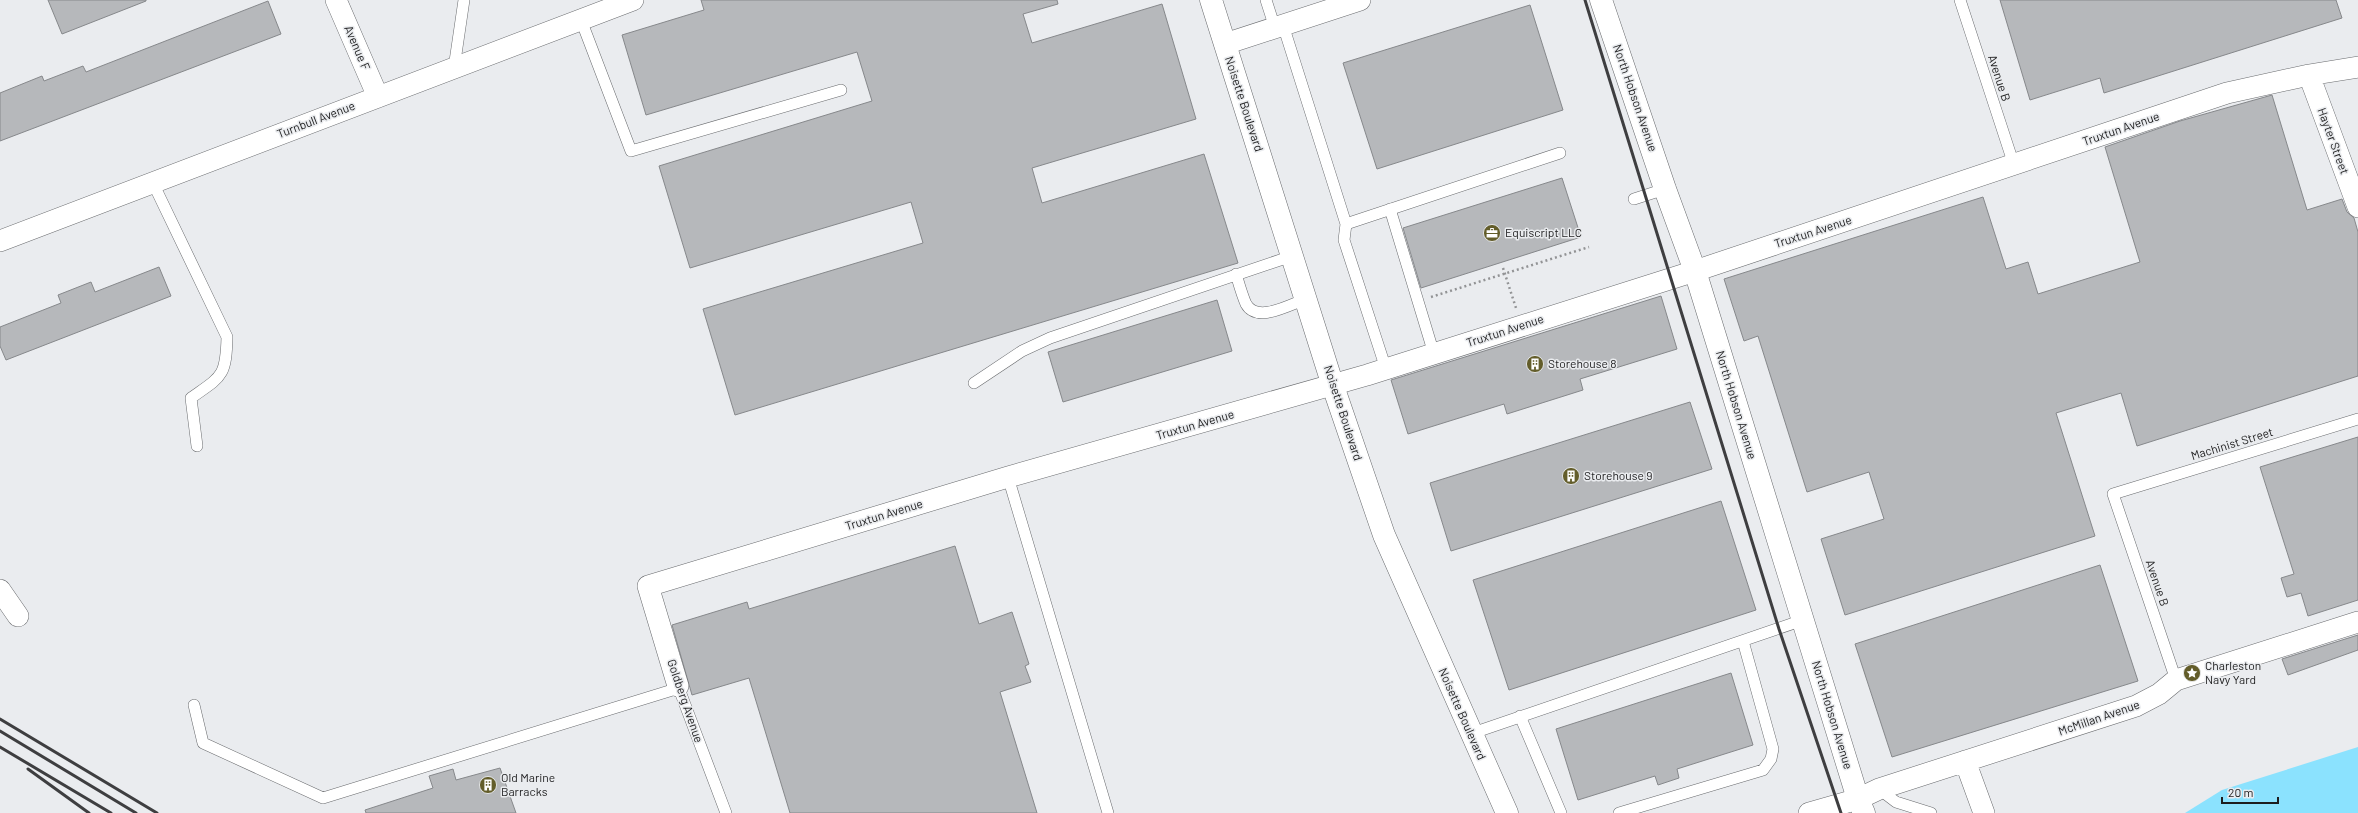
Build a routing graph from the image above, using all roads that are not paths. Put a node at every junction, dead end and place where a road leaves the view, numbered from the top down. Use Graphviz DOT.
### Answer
graph roads {
  1 [pos="336,0"];
  2 [pos="464,0"];
  3 [pos="633,0"];
  4 [pos="1211,0"];
  5 [pos="1266,0"];
  6 [pos="1360,0"];
  7 [pos="1601,0"];
  8 [pos="1960,0"];
  9 [pos="604,5"];
  10 [pos="1321,6"];
  11 [pos="581,20"];
  12 [pos="1279,26"];
  13 [pos="1225,44"];
  14 [pos="2358,67"];
  15 [pos="454,68"];
  16 [pos="2309,75"];
  17 [pos="841,90"];
  18 [pos="378,97"];
  19 [pos="1560,153"];
  20 [pos="2014,165"];
  21 [pos="153,183"];
  22 [pos="1664,188"];
  23 [pos="1634,199"];
  24 [pos="2358,207"];
  25 [pos="1390,209"];
  26 [pos="1346,224"];
  27 [pos="0,241"];
  28 [pos="1292,256"];
  29 [pos="1695,271"];
  30 [pos="1236,274"];
  31 [pos="1306,299"];
  32 [pos="1434,354"];
  33 [pos="1386,369"];
  34 [pos="974,383"];
  35 [pos="1333,386"];
  36 [pos="2358,419"];
  37 [pos="197,446"];
  38 [pos="1008,477"];
  39 [pos="2113,494"];
  40 [pos="648,586"];
  41 [pos="0,590"];
  42 [pos="18,616"];
  43 [pos="1803,620"];
  44 [pos="2358,622"];
  45 [pos="1743,641"];
  46 [pos="2176,680"];
  47 [pos="679,687"];
  48 [pos="194,706"];
  49 [pos="1520,716"];
  50 [pos="1470,734"];
  51 [pos="1965,761"];
  52 [pos="1879,789"];
  53 [pos="1861,806"];
  54 [pos="726,813"];
  55 [pos="1108,813"];
  56 [pos="1507,813"];
  57 [pos="1561,813"];
  58 [pos="1619,813"];
  59 [pos="1810,813"];
  60 [pos="1931,813"];
  61 [pos="1984,813"];
  1 -- 18 [label="street, Avenue F"];
  2 -- 15 [label="lane"];
  3 -- 9 [label="street, Turnbull Avenue"];
  4 -- 13 [label="street, Noisette Boulevard"];
  5 -- 12 [label="lane"];
  6 -- 10 [label="street"];
  7 -- 22 [label="street, North Hobson Avenue"];
  8 -- 20 [label="lane, Avenue B"];
  9 -- 11 [label="street, Turnbull Avenue"];
  10 -- 12 [label="street"];
  11 -- 15 [label="street, Turnbull Avenue"];
  11 -- 17 [label="lane"];
  12 -- 13 [label="street"];
  12 -- 26 [label="lane"];
  13 -- 28 [label="street, Noisette Boulevard"];
  14 -- 16 [label="street, Truxtun Avenue"];
  15 -- 18 [label="street, Turnbull Avenue"];
  16 -- 20 [label="street, Truxtun Avenue"];
  16 -- 24 [label="street, Hayter Street"];
  18 -- 21 [label="street, Turnbull Avenue"];
  19 -- 25 [label="lane"];
  20 -- 29 [label="street, Truxtun Avenue"];
  21 -- 27 [label="street, Turnbull Avenue"];
  21 -- 37 [label="lane"];
  22 -- 23 [label="lane"];
  22 -- 29 [label="street, North Hobson Avenue"];
  25 -- 26 [label="lane"];
  25 -- 32 [label="lane"];
  26 -- 33 [label="lane"];
  28 -- 30 [label="lane"];
  28 -- 31 [label="street, Noisette Boulevard"];
  29 -- 32 [label="street, Truxtun Avenue"];
  29 -- 43 [label="street, North Hobson Avenue"];
  30 -- 31 [label="lane"];
  30 -- 34 [label="lane"];
  31 -- 35 [label="street, Noisette Boulevard"];
  32 -- 33 [label="street, Truxtun Avenue"];
  33 -- 35 [label="street, Truxtun Avenue"];
  35 -- 38 [label="street, Truxtun Avenue"];
  35 -- 50 [label="street, Noisette Boulevard"];
  36 -- 39 [label="lane, Machinist Street"];
  38 -- 40 [label="street, Truxtun Avenue"];
  38 -- 55 [label="lane"];
  39 -- 46 [label="lane, Avenue B"];
  40 -- 47 [label="street, Goldberg Avenue"];
  41 -- 42 [label="street"];
  43 -- 45 [label="lane"];
  43 -- 53 [label="street, North Hobson Avenue"];
  44 -- 46 [label="street, McMillan Avenue"];
  45 -- 49 [label="lane"];
  45 -- 58 [label="lane"];
  46 -- 51 [label="street, McMillan Avenue"];
  47 -- 48 [label="lane"];
  47 -- 54 [label="lane, Goldberg Avenue"];
  49 -- 50 [label="lane"];
  49 -- 57 [label="lane"];
  50 -- 56 [label="street, Noisette Boulevard"];
  51 -- 52 [label="street, McMillan Avenue"];
  51 -- 61 [label="street"];
  52 -- 53 [label="street, McMillan Avenue"];
  52 -- 60 [label="lane"];
  53 -- 59 [label="street, McMillan Avenue"];
}
